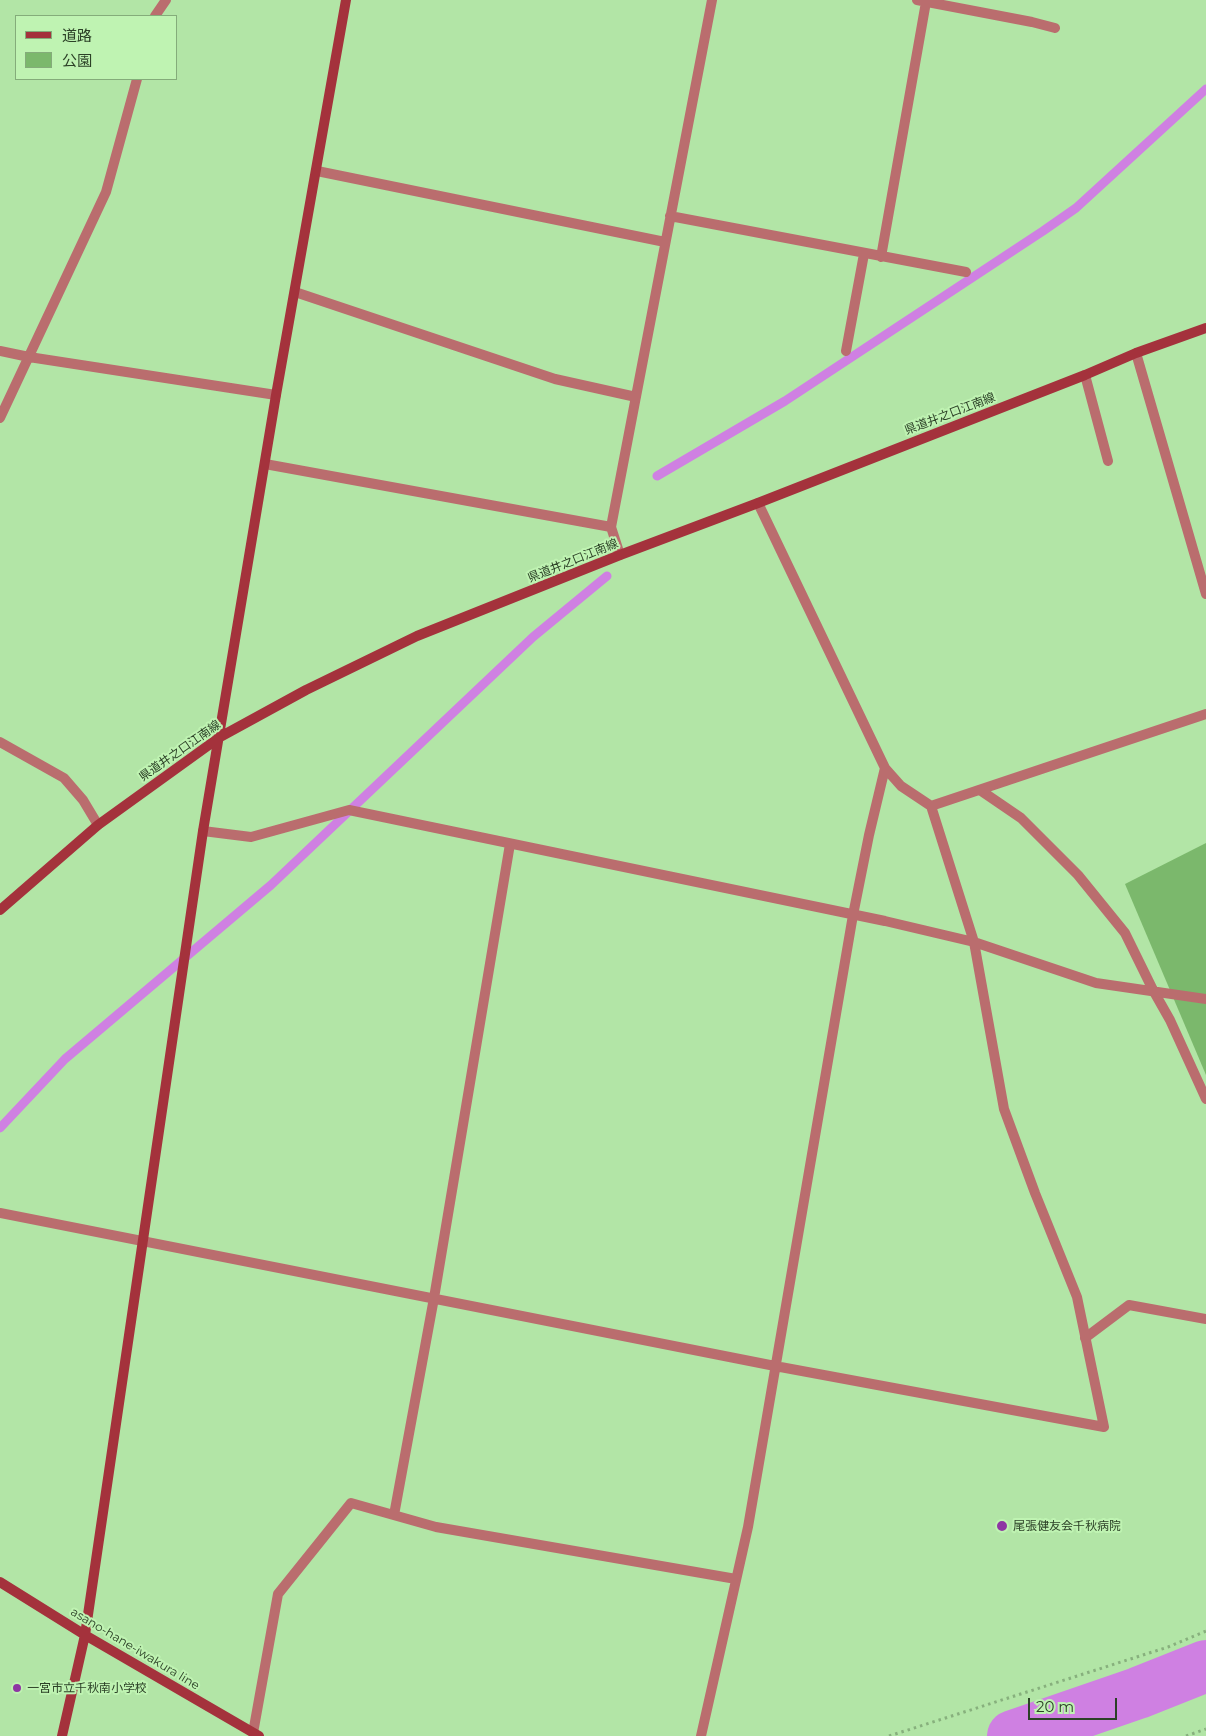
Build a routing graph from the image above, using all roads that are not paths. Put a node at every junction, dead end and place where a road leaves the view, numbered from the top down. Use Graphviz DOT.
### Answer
graph roads {
  1 [pos="166,0"];
  2 [pos="346,0"];
  3 [pos="712,0"];
  4 [pos="921,1"];
  5 [pos="156,15"];
  6 [pos="1055,28"];
  7 [pos="137,80"];
  8 [pos="317,171"];
  9 [pos="670,216"];
  10 [pos="665,242"];
  11 [pos="864,254"];
  12 [pos="881,257"];
  13 [pos="966,272"];
  14 [pos="295,292"];
  15 [pos="1206,328"];
  16 [pos="0,351"];
  17 [pos="846,351"];
  18 [pos="1136,353"];
  19 [pos="29,358"];
  20 [pos="1085,375"];
  21 [pos="276,395"];
  22 [pos="636,397"];
  23 [pos="0,418"];
  24 [pos="1108,461"];
  25 [pos="265,464"];
  26 [pos="758,503"];
  27 [pos="611,526"];
  28 [pos="620,555"];
  29 [pos="1206,594"];
  30 [pos="1206,714"];
  31 [pos="220,736"];
  32 [pos="0,742"];
  33 [pos="885,768"];
  34 [pos="980,790"];
  35 [pos="931,806"];
  36 [pos="98,825"];
  37 [pos="203,831"];
  38 [pos="510,844"];
  39 [pos="0,910"];
  40 [pos="853,915"];
  41 [pos="974,942"];
  42 [pos="1153,990"];
  43 [pos="1206,999"];
  44 [pos="1206,1099"];
  45 [pos="0,1213"];
  46 [pos="142,1241"];
  47 [pos="434,1298"];
  48 [pos="1206,1319"];
  49 [pos="1085,1338"];
  50 [pos="775,1366"];
  51 [pos="394,1515"];
  52 [pos="736,1579"];
  53 [pos="0,1582"];
  54 [pos="85,1635"];
  55 [pos="256,1734"];
  56 [pos="62,1736"];
  57 [pos="701,1736"];
  1 -- 5 [label="street"];
  2 -- 8 [label="street"];
  3 -- 9 [label="street"];
  4 -- 6 [label="street"];
  4 -- 12 [label="street"];
  7 -- 19 [label="street"];
  8 -- 10 [label="street"];
  8 -- 14 [label="street"];
  9 -- 10 [label="street"];
  9 -- 11 [label="street"];
  10 -- 22 [label="street"];
  11 -- 12 [label="street"];
  11 -- 17 [label="street"];
  12 -- 13 [label="street"];
  14 -- 21 [label="street"];
  14 -- 22 [label="street"];
  15 -- 18 [label="street, 県道井之口江南線"];
  16 -- 19 [label="street"];
  18 -- 20 [label="street, 県道井之口江南線"];
  18 -- 29 [label="street"];
  19 -- 21 [label="street"];
  19 -- 23 [label="street"];
  20 -- 24 [label="street"];
  20 -- 26 [label="street, 県道井之口江南線"];
  21 -- 25 [label="street"];
  22 -- 27 [label="street"];
  25 -- 27 [label="street"];
  25 -- 31 [label="street"];
  26 -- 28 [label="street, 県道井之口江南線"];
  26 -- 33 [label="street"];
  27 -- 28 [label="street"];
  28 -- 31 [label="street, 県道井之口江南線"];
  30 -- 34 [label="street"];
  31 -- 36 [label="street, 県道井之口江南線"];
  31 -- 37 [label="street"];
  32 -- 36 [label="street"];
  33 -- 35 [label="street"];
  33 -- 40 [label="street"];
  34 -- 35 [label="street"];
  34 -- 42 [label="street"];
  35 -- 41 [label="street"];
  36 -- 39 [label="street, 県道井之口江南線"];
  37 -- 38 [label="street"];
  37 -- 46 [label="street"];
  38 -- 40 [label="street"];
  38 -- 47 [label="street"];
  40 -- 41 [label="street"];
  40 -- 50 [label="street"];
  41 -- 42 [label="street"];
  41 -- 49 [label="street"];
  42 -- 43 [label="street"];
  42 -- 44 [label="street"];
  45 -- 46 [label="street"];
  46 -- 47 [label="street"];
  46 -- 54 [label="street"];
  47 -- 50 [label="street"];
  47 -- 51 [label="street"];
  48 -- 49 [label="street"];
  49 -- 50 [label="street"];
  50 -- 52 [label="street"];
  51 -- 52 [label="street"];
  51 -- 55 [label="street"];
  52 -- 57 [label="street"];
  53 -- 54 [label="street, asano-hane-iwakura line"];
  54 -- 55 [label="street, asano-hane-iwakura line"];
  54 -- 56 [label="street"];
}
